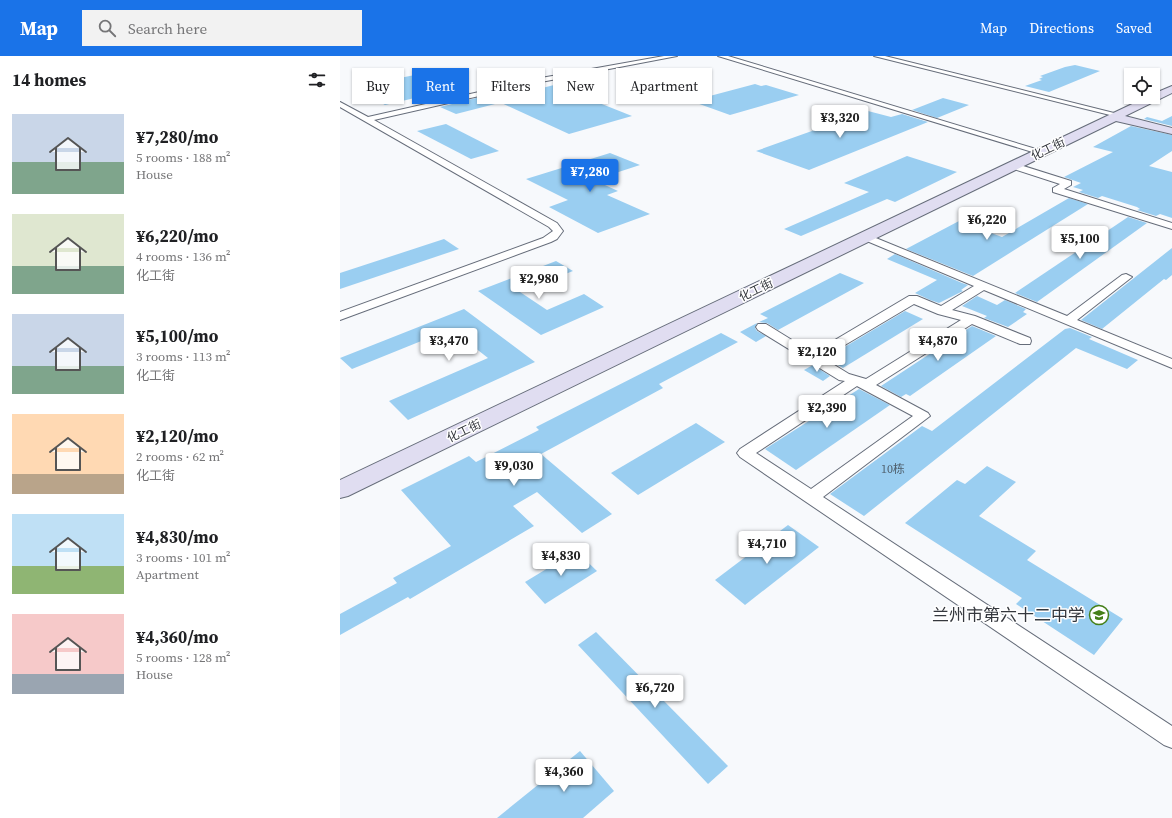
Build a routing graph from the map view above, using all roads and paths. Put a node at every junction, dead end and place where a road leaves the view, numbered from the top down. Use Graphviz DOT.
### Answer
graph roads {
  1 [pos="674,56"];
  2 [pos="721,56"];
  3 [pos="877,56"];
  4 [pos="1172,89"];
  5 [pos="340,104"];
  6 [pos="1117,116"];
  7 [pos="368,119"];
  8 [pos="1172,131"];
  9 [pos="1042,152"];
  10 [pos="1014,166"];
  11 [pos="1172,226"];
  12 [pos="866,237"];
  13 [pos="1126,277"];
  14 [pos="984,285"];
  15 [pos="942,311"];
  16 [pos="340,316"];
  17 [pos="971,319"];
  18 [pos="1068,321"];
  19 [pos="762,327"];
  20 [pos="1025,341"];
  21 [pos="814,358"];
  22 [pos="1172,364"];
  23 [pos="862,383"];
  24 [pos="340,490"];
  25 [pos="812,497"];
  26 [pos="1172,738"];
  1 -- 7 [label="street"];
  2 -- 9 [label="street"];
  3 -- 6 [label="street"];
  4 -- 6 [label="street, 化工街"];
  5 -- 7 [label="street"];
  6 -- 8 [label="street"];
  6 -- 9 [label="street, 化工街"];
  7 -- 16 [label="street"];
  9 -- 10 [label="street, 化工街"];
  10 -- 11 [label="street"];
  10 -- 12 [label="street, 化工街"];
  12 -- 14 [label="street"];
  12 -- 24 [label="street, 化工街"];
  13 -- 18 [label="street"];
  14 -- 15 [label="street"];
  14 -- 18 [label="street"];
  15 -- 17 [label="street"];
  15 -- 21 [label="street"];
  17 -- 20 [label="street"];
  17 -- 23 [label="street"];
  18 -- 22 [label="street"];
  19 -- 21 [label="street"];
  21 -- 23 [label="street"];
  23 -- 25 [label="street"];
  23 -- 25 [label="street"];
  25 -- 26 [label="street"];
}
